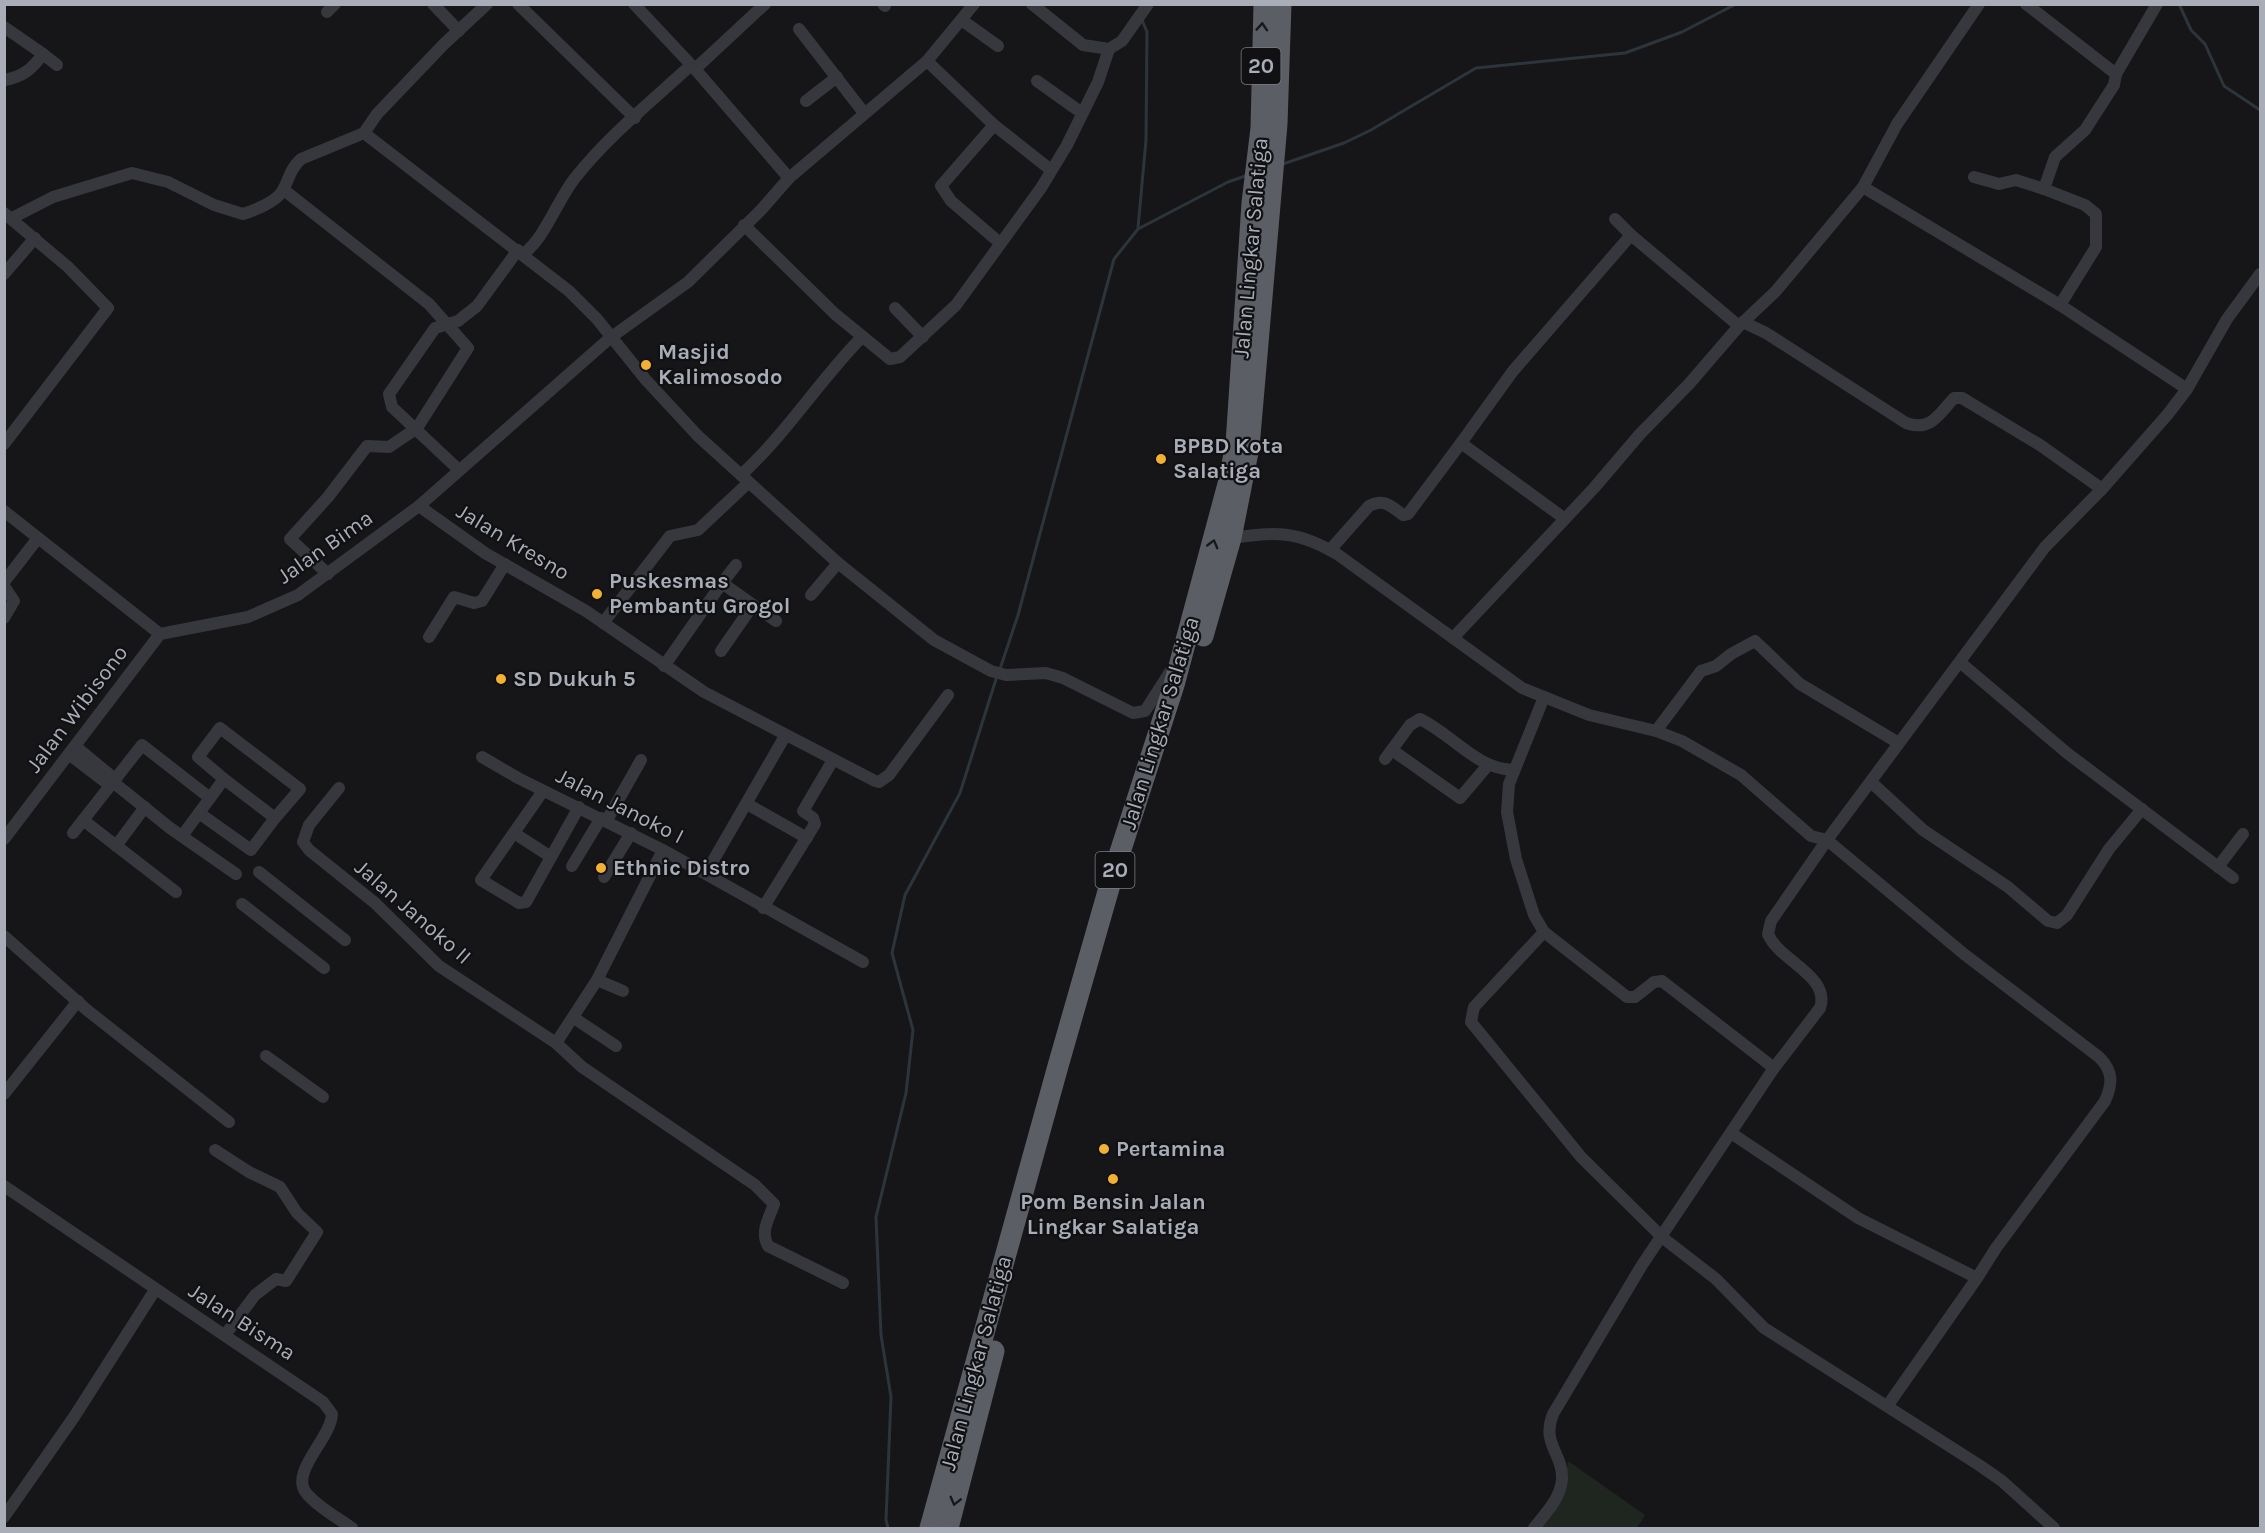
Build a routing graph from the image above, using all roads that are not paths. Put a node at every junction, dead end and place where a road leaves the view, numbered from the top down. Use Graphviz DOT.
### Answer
graph roads {
  1 [pos="433,4"];
  2 [pos="487,4"];
  3 [pos="518,4"];
  4 [pos="634,4"];
  5 [pos="974,4"];
  6 [pos="1032,4"];
  7 [pos="1148,4"];
  8 [pos="1264,4"];
  9 [pos="1281,4"];
  10 [pos="1979,4"];
  11 [pos="2026,4"];
  12 [pos="2157,4"];
  13 [pos="762,6"];
  14 [pos="963,21"];
  15 [pos="4,27"];
  16 [pos="799,29"];
  17 [pos="459,31"];
  18 [pos="998,46"];
  19 [pos="1109,49"];
  20 [pos="43,54"];
  21 [pos="927,61"];
  22 [pos="57,65"];
  23 [pos="693,67"];
  24 [pos="2116,74"];
  25 [pos="837,77"];
  26 [pos="4,80"];
  27 [pos="1037,81"];
  28 [pos="806,101"];
  29 [pos="864,113"];
  30 [pos="1082,113"];
  31 [pos="635,118"];
  32 [pos="994,125"];
  33 [pos="1269,126"];
  34 [pos="364,133"];
  35 [pos="1051,170"];
  36 [pos="1974,177"];
  37 [pos="789,178"];
  38 [pos="1863,187"];
  39 [pos="2044,189"];
  40 [pos="284,190"];
  41 [pos="1261,203"];
  42 [pos="8,215"];
  43 [pos="1615,219"];
  44 [pos="744,225"];
  45 [pos="1631,235"];
  46 [pos="35,238"];
  47 [pos="1000,243"];
  48 [pos="520,252"];
  49 [pos="4,274"];
  50 [pos="2260,274"];
  51 [pos="2060,305"];
  52 [pos="896,308"];
  53 [pos="446,324"];
  54 [pos="1741,324"];
  55 [pos="923,337"];
  56 [pos="610,338"];
  57 [pos="861,338"];
  58 [pos="2187,389"];
  59 [pos="417,428"];
  60 [pos="1461,443"];
  61 [pos="4,444"];
  62 [pos="459,470"];
  63 [pos="745,479"];
  64 [pos="2102,489"];
  65 [pos="419,506"];
  66 [pos="4,511"];
  67 [pos="1565,519"];
  68 [pos="38,538"];
  69 [pos="1231,538"];
  70 [pos="1330,550"];
  71 [pos="838,563"];
  72 [pos="505,564"];
  73 [pos="736,565"];
  74 [pos="328,574"];
  75 [pos="1211,579"];
  76 [pos="722,583"];
  77 [pos="4,584"];
  78 [pos="811,595"];
  79 [pos="753,605"];
  80 [pos="4,618"];
  81 [pos="776,621"];
  82 [pos="603,623"];
  83 [pos="160,634"];
  84 [pos="429,637"];
  85 [pos="1453,638"];
  86 [pos="1195,639"];
  87 [pos="721,651"];
  88 [pos="1961,663"];
  89 [pos="664,666"];
  90 [pos="948,695"];
  91 [pos="1544,698"];
  92 [pos="1656,731"];
  93 [pos="785,735"];
  94 [pos="1897,742"];
  95 [pos="73,751"];
  96 [pos="482,757"];
  97 [pos="641,760"];
  98 [pos="833,760"];
  99 [pos="1488,765"];
  100 [pos="1513,770"];
  101 [pos="225,779"];
  102 [pos="1871,782"];
  103 [pos="113,783"];
  104 [pos="339,788"];
  105 [pos="543,791"];
  106 [pos="210,798"];
  107 [pos="747,804"];
  108 [pos="145,807"];
  109 [pos="579,807"];
  110 [pos="2142,809"];
  111 [pos="199,813"];
  112 [pos="275,818"];
  113 [pos="604,819"];
  114 [pos="83,820"];
  115 [pos="6,832"];
  116 [pos="73,833"];
  117 [pos="514,833"];
  118 [pos="631,833"];
  119 [pos="2243,834"];
  120 [pos="182,836"];
  121 [pos="807,838"];
  122 [pos="1827,840"];
  123 [pos="116,846"];
  124 [pos="663,850"];
  125 [pos="551,857"];
  126 [pos="572,866"];
  127 [pos="2218,867"];
  128 [pos="259,872"];
  129 [pos="706,873"];
  130 [pos="236,874"];
  131 [pos="604,877"];
  132 [pos="2233,878"];
  133 [pos="176,892"];
  134 [pos="242,904"];
  135 [pos="763,908"];
  136 [pos="1544,932"];
  137 [pos="6,940"];
  138 [pos="345,940"];
  139 [pos="863,962"];
  140 [pos="324,968"];
  141 [pos="597,980"];
  142 [pos="623,991"];
  143 [pos="78,1001"];
  144 [pos="574,1018"];
  145 [pos="556,1043"];
  146 [pos="616,1046"];
  147 [pos="266,1056"];
  148 [pos="1774,1068"];
  149 [pos="4,1094"];
  150 [pos="323,1098"];
  151 [pos="229,1122"];
  152 [pos="1731,1133"];
  153 [pos="215,1149"];
  154 [pos="4,1186"];
  155 [pos="1663,1238"];
  156 [pos="1977,1278"];
  157 [pos="843,1283"];
  158 [pos="155,1290"];
  159 [pos="225,1335"];
  160 [pos="1888,1405"];
  161 [pos="4,1517"];
  162 [pos="352,1528"];
  163 [pos="930,1528"];
  164 [pos="948,1528"];
  165 [pos="1534,1528"];
  166 [pos="2054,1528"];
  1 -- 17 [label="street"];
  2 -- 17 [label="street"];
  3 -- 31 [label="street"];
  4 -- 23 [label="street"];
  5 -- 14 [label="street, Jalan Bima"];
  6 -- 19 [label="street"];
  7 -- 19 [label="street"];
  33 -- 8 [label="highway, Jalan Lingkar Salatiga / 20, one-way"];
  9 -- 33 [label="highway, Jalan Lingkar Salatiga / 20"];
  10 -- 38 [label="street"];
  11 -- 24 [label="street"];
  12 -- 24 [label="street"];
  13 -- 23 [label="street"];
  14 -- 18 [label="street"];
  14 -- 21 [label="street, Jalan Bima"];
  15 -- 20 [label="street"];
  16 -- 25 [label="street"];
  17 -- 34 [label="street"];
  19 -- 30 [label="street"];
  20 -- 22 [label="street"];
  20 -- 26 [label="street"];
  21 -- 29 [label="street, Jalan Bima"];
  21 -- 32 [label="street"];
  23 -- 31 [label="street"];
  23 -- 37 [label="street"];
  24 -- 39 [label="street"];
  25 -- 28 [label="street"];
  25 -- 29 [label="street"];
  27 -- 30 [label="street"];
  29 -- 37 [label="street, Jalan Bima"];
  30 -- 35 [label="street"];
  31 -- 48 [label="street"];
  32 -- 35 [label="street"];
  32 -- 47 [label="street"];
  33 -- 41 [label="highway, Jalan Lingkar Salatiga / 20"];
  34 -- 40 [label="street"];
  34 -- 48 [label="street"];
  35 -- 47 [label="street"];
  36 -- 39 [label="street"];
  37 -- 44 [label="street, Jalan Bima"];
  38 -- 51 [label="street"];
  38 -- 54 [label="street"];
  39 -- 51 [label="street"];
  40 -- 42 [label="street"];
  40 -- 53 [label="street"];
  41 -- 69 [label="highway, Jalan Lingkar Salatiga / 20"];
  75 -- 41 [label="highway, Jalan Lingkar Salatiga / 20, one-way"];
  42 -- 46 [label="street"];
  43 -- 45 [label="street"];
  44 -- 56 [label="street, Jalan Bima"];
  44 -- 57 [label="street"];
  45 -- 54 [label="street"];
  45 -- 60 [label="street"];
  46 -- 49 [label="street"];
  46 -- 61 [label="street"];
  47 -- 55 [label="street"];
  48 -- 53 [label="street"];
  48 -- 56 [label="street"];
  50 -- 58 [label="street"];
  51 -- 58 [label="street"];
  52 -- 55 [label="street"];
  53 -- 59 [label="street"];
  53 -- 59 [label="street"];
  54 -- 64 [label="street"];
  54 -- 67 [label="street"];
  55 -- 57 [label="street"];
  56 -- 62 [label="street, Jalan Bima"];
  56 -- 63 [label="street"];
  57 -- 63 [label="street"];
  58 -- 64 [label="street"];
  59 -- 62 [label="street"];
  59 -- 74 [label="street"];
  60 -- 67 [label="street"];
  60 -- 70 [label="street"];
  62 -- 65 [label="street, Jalan Bima"];
  63 -- 71 [label="street"];
  63 -- 82 [label="street"];
  64 -- 88 [label="street"];
  65 -- 72 [label="street, Jalan Kresno"];
  65 -- 74 [label="street, Jalan Bima"];
  66 -- 68 [label="street"];
  67 -- 85 [label="street"];
  68 -- 77 [label="street"];
  68 -- 83 [label="street"];
  69 -- 70 [label="street"];
  69 -- 75 [label="highway, Jalan Lingkar Salatiga / 20"];
  70 -- 85 [label="street"];
  71 -- 78 [label="street"];
  71 -- 86 [label="street"];
  72 -- 82 [label="street, Jalan Kresno"];
  72 -- 84 [label="street"];
  73 -- 76 [label="street"];
  74 -- 83 [label="street, Jalan Bima"];
  75 -- 86 [label="highway, Jalan Lingkar Salatiga / 20"];
  76 -- 79 [label="street"];
  76 -- 89 [label="street"];
  77 -- 80 [label="street"];
  79 -- 81 [label="street"];
  79 -- 87 [label="street"];
  82 -- 89 [label="street, Jalan Kresno"];
  83 -- 95 [label="street, Jalan Wibisono"];
  85 -- 91 [label="street"];
  86 -- 163 [label="highway, Jalan Lingkar Salatiga / 20"];
  86 -- 164 [label="highway, Jalan Lingkar Salatiga / 20, one-way"];
  88 -- 94 [label="street"];
  88 -- 110 [label="street"];
  89 -- 93 [label="street, Jalan Kresno"];
  90 -- 98 [label="street, Jalan Kresno"];
  91 -- 92 [label="street"];
  91 -- 100 [label="street"];
  92 -- 94 [label="street"];
  92 -- 122 [label="street"];
  93 -- 98 [label="street, Jalan Kresno"];
  93 -- 107 [label="street"];
  94 -- 102 [label="street"];
  95 -- 103 [label="street"];
  95 -- 115 [label="street, Jalan Wibisono"];
  96 -- 105 [label="street, Jalan Janoko I"];
  97 -- 113 [label="street"];
  98 -- 121 [label="street"];
  99 -- 99 [label="street"];
  99 -- 100 [label="street"];
  100 -- 136 [label="street"];
  101 -- 106 [label="street"];
  101 -- 112 [label="street"];
  101 -- 112 [label="street"];
  102 -- 110 [label="street"];
  102 -- 122 [label="street"];
  103 -- 106 [label="street"];
  103 -- 108 [label="street"];
  103 -- 114 [label="street"];
  104 -- 145 [label="street, Jalan Janoko II"];
  105 -- 109 [label="street, Jalan Janoko I"];
  105 -- 117 [label="street"];
  106 -- 111 [label="street"];
  107 -- 121 [label="street"];
  107 -- 129 [label="street"];
  108 -- 120 [label="street"];
  108 -- 123 [label="street"];
  109 -- 113 [label="street, Jalan Janoko I"];
  109 -- 125 [label="street"];
  110 -- 127 [label="street"];
  111 -- 112 [label="street"];
  111 -- 120 [label="street"];
  113 -- 118 [label="street, Jalan Janoko I"];
  113 -- 126 [label="street"];
  114 -- 116 [label="street"];
  114 -- 123 [label="street"];
  117 -- 125 [label="street"];
  117 -- 125 [label="street"];
  118 -- 124 [label="street, Jalan Janoko I"];
  118 -- 131 [label="street"];
  119 -- 127 [label="street"];
  120 -- 130 [label="street"];
  121 -- 135 [label="street"];
  122 -- 148 [label="street"];
  122 -- 156 [label="street"];
  123 -- 133 [label="street"];
  124 -- 129 [label="street, Jalan Janoko I"];
  124 -- 141 [label="street"];
  127 -- 132 [label="street"];
  128 -- 138 [label="street"];
  129 -- 135 [label="street, Jalan Janoko I"];
  134 -- 140 [label="street"];
  135 -- 139 [label="street, Jalan Janoko I"];
  136 -- 148 [label="street"];
  136 -- 155 [label="street"];
  137 -- 143 [label="street"];
  141 -- 142 [label="street"];
  141 -- 144 [label="street"];
  143 -- 149 [label="street"];
  143 -- 151 [label="street"];
  144 -- 145 [label="street"];
  144 -- 146 [label="street"];
  145 -- 157 [label="street, Jalan Janoko II"];
  147 -- 150 [label="street"];
  148 -- 152 [label="street"];
  152 -- 155 [label="street"];
  152 -- 156 [label="street"];
  153 -- 159 [label="street"];
  154 -- 158 [label="street, Jalan Bisma"];
  155 -- 160 [label="street"];
  155 -- 165 [label="street"];
  156 -- 160 [label="street"];
  158 -- 159 [label="street, Jalan Bisma"];
  158 -- 161 [label="street"];
  159 -- 162 [label="street, Jalan Bisma"];
  160 -- 166 [label="street"];
}
